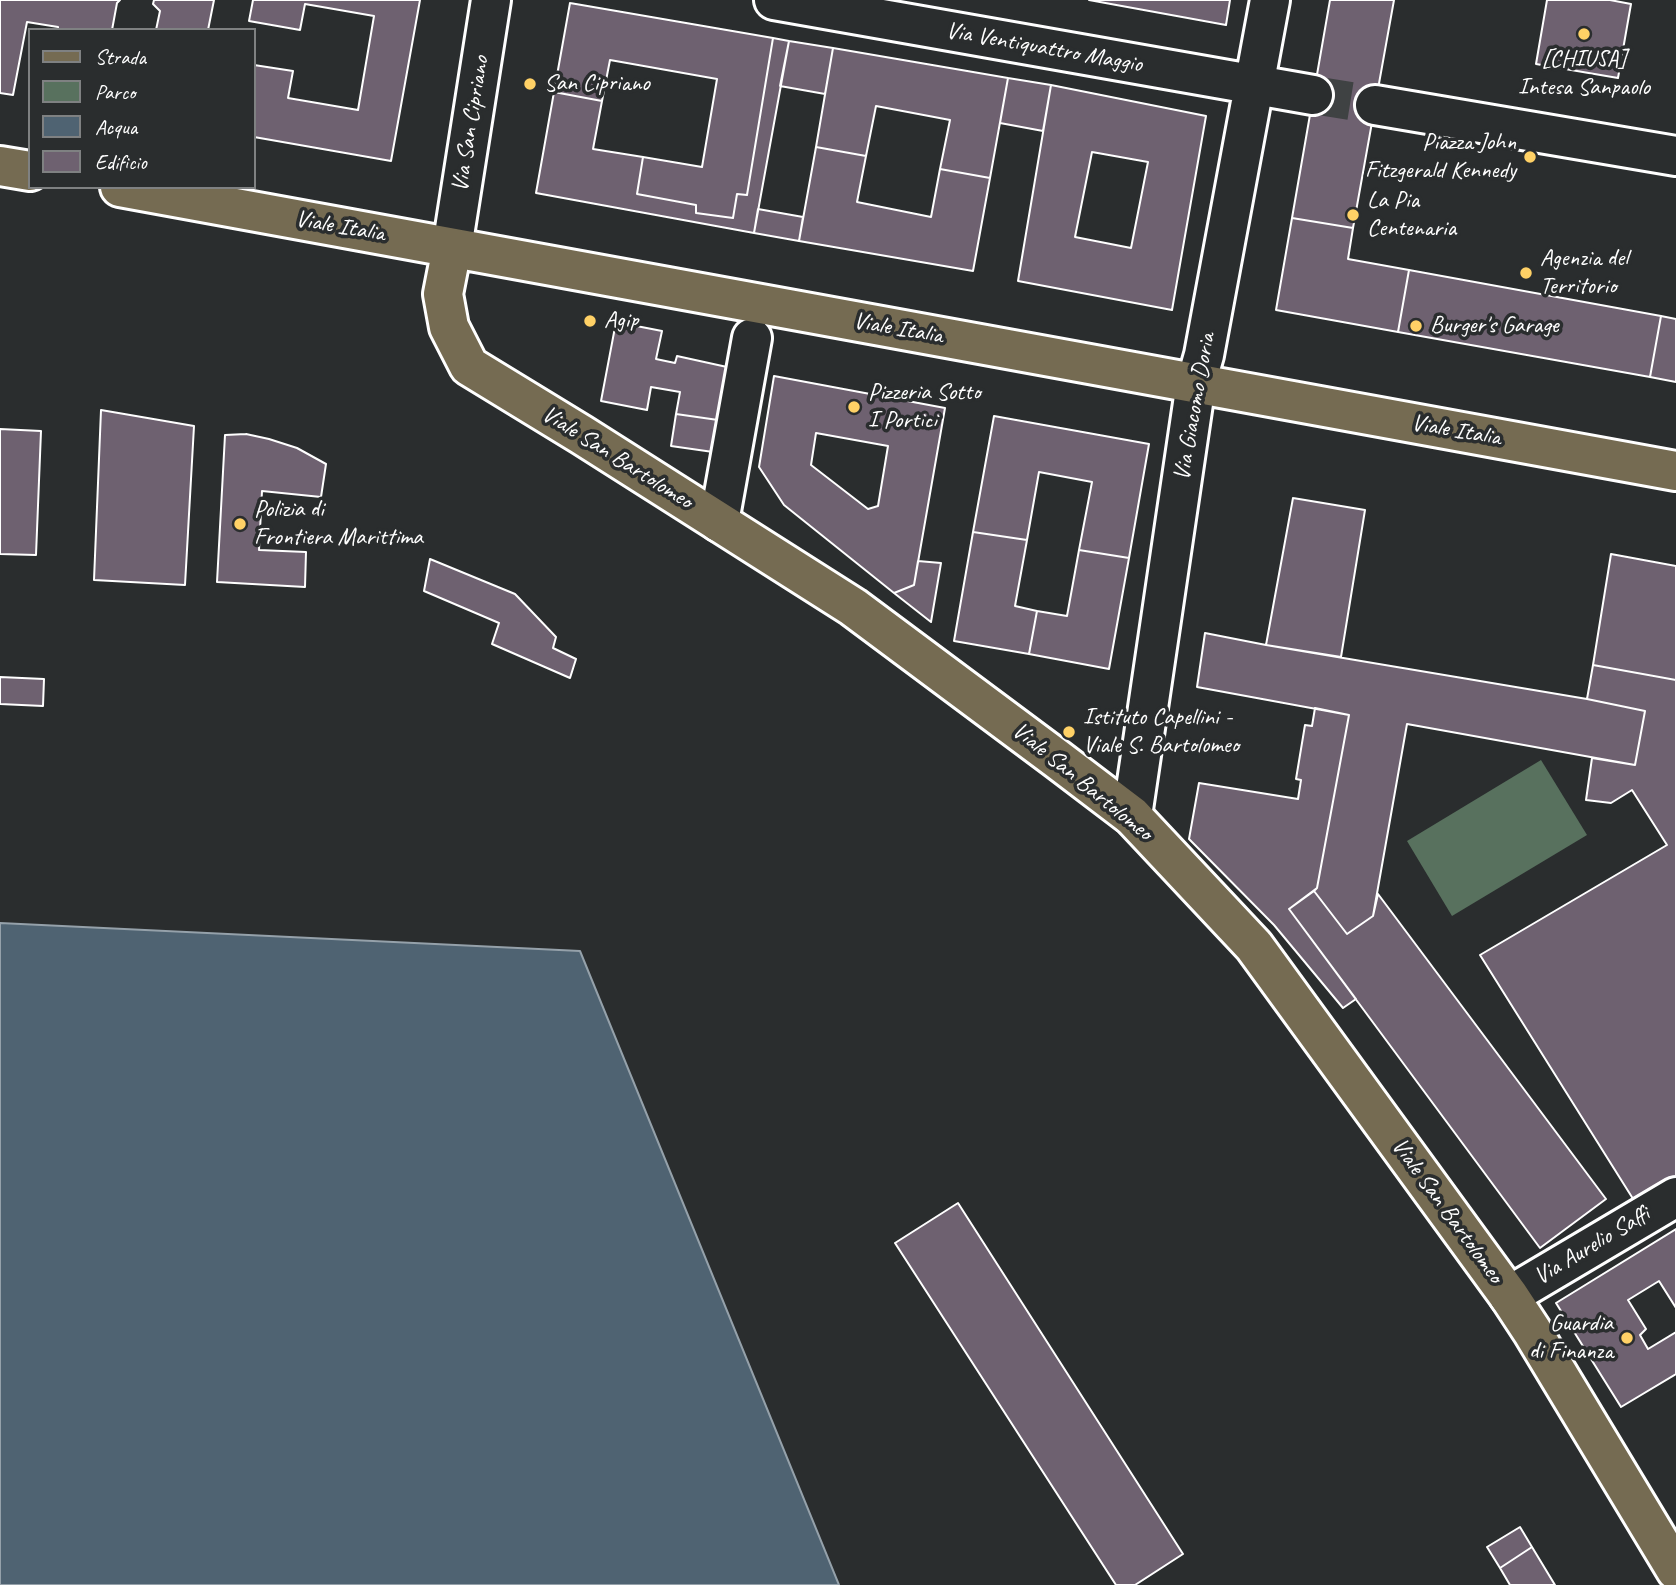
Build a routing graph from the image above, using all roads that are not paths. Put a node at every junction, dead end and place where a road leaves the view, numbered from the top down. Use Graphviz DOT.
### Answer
graph roads {
  1 [pos="491,0"];
  2 [pos="774,0"];
  3 [pos="1270,0"];
  4 [pos="1253,85"];
  5 [pos="1313,95"];
  6 [pos="1391,108"];
  7 [pos="1676,156"];
  8 [pos="0,166"];
  9 [pos="28,171"];
  10 [pos="131,189"];
  11 [pos="452,247"];
  12 [pos="752,338"];
  13 [pos="1196,383"];
  14 [pos="1676,471"];
  15 [pos="719,523"];
  16 [pos="1132,816"];
  17 [pos="1676,1197"];
  18 [pos="1509,1296"];
  19 [pos="1676,1570"];
  1 -- 11 [label="street, Via San Cipriano"];
  2 -- 4 [label="street, Via Ventiquattro Maggio"];
  3 -- 4 [label="street, Via Giacomo Doria"];
  4 -- 5 [label="street, Via Ventiquattro Maggio"];
  4 -- 13 [label="street, Via Giacomo Doria"];
  6 -- 7 [label="street"];
  8 -- 9 [label="main road"];
  10 -- 11 [label="main road, Viale Italia"];
  11 -- 13 [label="main road, Viale Italia"];
  11 -- 15 [label="main road, Viale San Bartolomeo"];
  12 -- 15 [label="street"];
  13 -- 14 [label="main road, Viale Italia"];
  13 -- 16 [label="street, Via Giacomo Doria"];
  15 -- 16 [label="main road, Viale San Bartolomeo"];
  16 -- 18 [label="main road, Viale San Bartolomeo"];
  17 -- 18 [label="street, Via Aurelio Saffi"];
  18 -- 19 [label="main road, Viale San Bartolomeo"];
}
